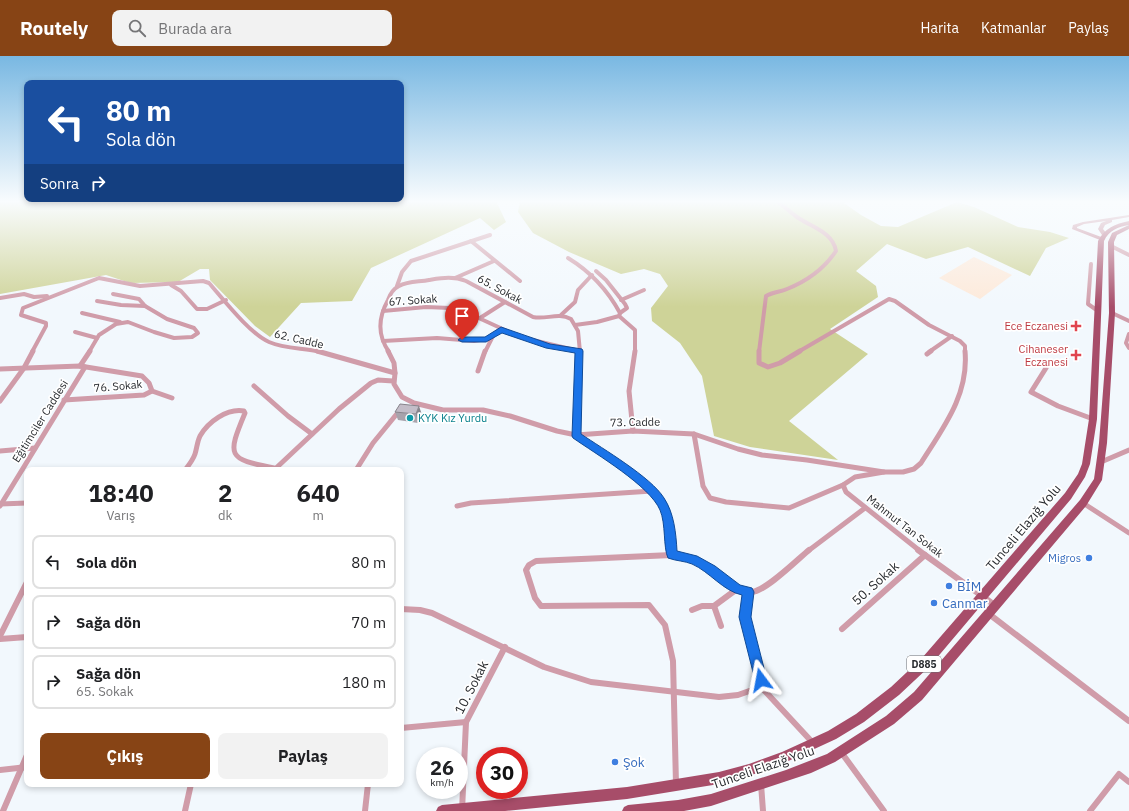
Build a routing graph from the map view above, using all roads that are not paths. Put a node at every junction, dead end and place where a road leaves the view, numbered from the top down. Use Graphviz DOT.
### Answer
graph roads {
  1 [pos="486,236"];
  2 [pos="828,236"];
  3 [pos="1100,236"];
  4 [pos="1112,236"];
  5 [pos="1103,237"];
  6 [pos="471,241"];
  7 [pos="1111,246"];
  8 [pos="1129,255"];
  9 [pos="568,258"];
  10 [pos="494,261"];
  11 [pos="1091,264"];
  12 [pos="596,271"];
  13 [pos="592,275"];
  14 [pos="454,278"];
  15 [pos="520,281"];
  16 [pos="170,285"];
  17 [pos="397,286"];
  18 [pos="644,290"];
  19 [pos="56,294"];
  20 [pos="113,294"];
  21 [pos="0,298"];
  22 [pos="226,300"];
  23 [pos="621,300"];
  24 [pos="97,301"];
  25 [pos="505,302"];
  26 [pos="145,306"];
  27 [pos="383,311"];
  28 [pos="1098,311"];
  29 [pos="82,313"];
  30 [pos="1112,313"];
  31 [pos="620,314"];
  32 [pos="561,315"];
  33 [pos="480,318"];
  34 [pos="121,322"];
  35 [pos="1129,322"];
  36 [pos="575,326"];
  37 [pos="501,330"];
  38 [pos="75,332"];
  39 [pos="1129,334"];
  40 [pos="493,336"];
  41 [pos="952,336"];
  42 [pos="96,338"];
  43 [pos="383,341"];
  44 [pos="1129,348"];
  45 [pos="579,351"];
  46 [pos="927,354"];
  47 [pos="82,367"];
  48 [pos="24,368"];
  49 [pos="1046,368"];
  50 [pos="0,369"];
  51 [pos="478,371"];
  52 [pos="395,373"];
  53 [pos="394,381"];
  54 [pos="254,386"];
  55 [pos="152,391"];
  56 [pos="172,398"];
  57 [pos="64,400"];
  58 [pos="0,401"];
  59 [pos="408,401"];
  60 [pos="1093,419"];
  61 [pos="633,431"];
  62 [pos="312,434"];
  63 [pos="694,434"];
  64 [pos="576,436"];
  65 [pos="35,448"];
  66 [pos="1129,450"];
  67 [pos="0,451"];
  68 [pos="1101,462"];
  69 [pos="187,467"];
  70 [pos="266,467"];
  71 [pos="276,467"];
  72 [pos="358,467"];
  73 [pos="884,472"];
  74 [pos="842,484"];
  75 [pos="652,491"];
  76 [pos="24,503"];
  77 [pos="1083,503"];
  78 [pos="0,505"];
  79 [pos="457,506"];
  80 [pos="865,508"];
  81 [pos="1129,533"];
  82 [pos="672,555"];
  83 [pos="925,555"];
  84 [pos="24,588"];
  85 [pos="737,589"];
  86 [pos="748,592"];
  87 [pos="982,596"];
  88 [pos="714,606"];
  89 [pos="404,609"];
  90 [pos="692,610"];
  91 [pos="993,610"];
  92 [pos="721,626"];
  93 [pos="842,629"];
  94 [pos="0,636"];
  95 [pos="24,637"];
  96 [pos="0,639"];
  97 [pos="505,647"];
  98 [pos="762,689"];
  99 [pos="674,692"];
  100 [pos="1129,721"];
  101 [pos="466,722"];
  102 [pos="404,728"];
  103 [pos="814,744"];
  104 [pos="841,752"];
  105 [pos="24,767"];
  106 [pos="0,770"];
  107 [pos="1129,782"];
  108 [pos="761,784"];
  109 [pos="676,785"];
  110 [pos="190,787"];
  111 [pos="368,787"];
  112 [pos="702,806"];
  113 [pos="462,810"];
  114 [pos="3,811"];
  115 [pos="185,811"];
  116 [pos="365,811"];
  117 [pos="442,811"];
  118 [pos="628,811"];
  119 [pos="763,811"];
  120 [pos="884,811"];
  121 [pos="1090,811"];
  1 -- 6 [label="street"];
  2 -- 41 [label="street"];
  3 -- 5 [label="street"];
  4 -- 7 [label="main road"];
  5 -- 28 [label="main road, Tunceli Elazığ Yolu / D885"];
  6 -- 10 [label="street"];
  6 -- 17 [label="street"];
  7 -- 8 [label="street"];
  7 -- 30 [label="main road, Tunceli Elazığ Yolu / D885"];
  9 -- 13 [label="street"];
  10 -- 14 [label="street"];
  10 -- 15 [label="street"];
  11 -- 28 [label="street"];
  12 -- 23 [label="street"];
  13 -- 31 [label="street"];
  13 -- 32 [label="street"];
  14 -- 17 [label="street, 65. Sokak"];
  14 -- 25 [label="street, 65. Sokak"];
  16 -- 19 [label="street, 62. Cadde"];
  16 -- 22 [label="street, 62. Cadde"];
  16 -- 22 [label="street"];
  17 -- 27 [label="street"];
  18 -- 23 [label="street"];
  19 -- 21 [label="street"];
  19 -- 48 [label="street, 62. Cadde"];
  20 -- 26 [label="street"];
  22 -- 52 [label="street, 62. Cadde"];
  23 -- 31 [label="street"];
  24 -- 26 [label="street"];
  25 -- 32 [label="street, 65. Sokak"];
  25 -- 33 [label="street"];
  26 -- 34 [label="street"];
  27 -- 33 [label="street, 67. Sokak"];
  27 -- 43 [label="street"];
  28 -- 60 [label="main road, Tunceli Elazığ Yolu / D885"];
  29 -- 34 [label="street"];
  30 -- 35 [label="street"];
  30 -- 68 [label="main road, Tunceli Elazığ Yolu / D885"];
  31 -- 36 [label="street"];
  31 -- 61 [label="street"];
  32 -- 36 [label="street"];
  33 -- 37 [label="street, 67. Sokak"];
  34 -- 42 [label="street"];
  36 -- 45 [label="street"];
  37 -- 40 [label="street"];
  37 -- 45 [label="street, 67. Sokak"];
  38 -- 42 [label="street"];
  39 -- 44 [label="street"];
  40 -- 43 [label="street"];
  40 -- 51 [label="street"];
  41 -- 46 [label="street"];
  41 -- 73 [label="street"];
  42 -- 47 [label="street, Eğitimciler Caddesi"];
  43 -- 52 [label="street"];
  45 -- 64 [label="street"];
  47 -- 48 [label="street"];
  47 -- 55 [label="street"];
  47 -- 57 [label="street, Eğitimciler Caddesi"];
  48 -- 50 [label="street"];
  48 -- 58 [label="street"];
  49 -- 60 [label="street"];
  52 -- 53 [label="street"];
  53 -- 59 [label="street"];
  53 -- 62 [label="street"];
  54 -- 62 [label="street"];
  55 -- 56 [label="street, 76. Sokak"];
  55 -- 57 [label="street, 76. Sokak"];
  57 -- 65 [label="street, Eğitimciler Caddesi"];
  59 -- 64 [label="street"];
  59 -- 72 [label="street"];
  60 -- 87 [label="main road, Tunceli Elazığ Yolu / D885"];
  61 -- 63 [label="street, 73. Cadde"];
  61 -- 64 [label="street, 73. Cadde"];
  62 -- 71 [label="street"];
  63 -- 73 [label="street"];
  63 -- 74 [label="street"];
  64 -- 75 [label="street"];
  65 -- 67 [label="street"];
  65 -- 78 [label="street, Eğitimciler Caddesi"];
  66 -- 68 [label="street"];
  68 -- 77 [label="main road, Tunceli Elazığ Yolu / D885"];
  69 -- 70 [label="street"];
  73 -- 74 [label="street"];
  74 -- 80 [label="street, Mahmut Tan Sokak"];
  75 -- 79 [label="street"];
  75 -- 82 [label="street"];
  76 -- 78 [label="street"];
  77 -- 81 [label="street"];
  77 -- 91 [label="main road, Tunceli Elazığ Yolu / D885"];
  80 -- 83 [label="street, Mahmut Tan Sokak"];
  80 -- 86 [label="street"];
  82 -- 85 [label="street"];
  82 -- 99 [label="street"];
  83 -- 87 [label="street, Mahmut Tan Sokak"];
  83 -- 93 [label="street, 50. Sokak"];
  84 -- 94 [label="street"];
  85 -- 86 [label="street"];
  85 -- 88 [label="street"];
  86 -- 98 [label="street"];
  87 -- 91 [label="street, Mahmut Tan Sokak"];
  87 -- 103 [label="main road, Tunceli Elazığ Yolu / D885"];
  88 -- 90 [label="street"];
  88 -- 92 [label="street"];
  89 -- 97 [label="street"];
  91 -- 100 [label="street, Mahmut Tan Sokak"];
  91 -- 104 [label="main road, Tunceli Elazığ Yolu / D885"];
  95 -- 96 [label="street"];
  97 -- 99 [label="street"];
  97 -- 101 [label="street, 10. Sokak"];
  98 -- 99 [label="street"];
  98 -- 103 [label="street"];
  99 -- 109 [label="street"];
  101 -- 102 [label="street"];
  101 -- 113 [label="street, 10. Sokak"];
  103 -- 109 [label="main road, Tunceli Elazığ Yolu / D885"];
  104 -- 108 [label="main road, Tunceli Elazığ Yolu / D885"];
  104 -- 120 [label="street"];
  105 -- 106 [label="street"];
  105 -- 114 [label="street"];
  107 -- 121 [label="street"];
  108 -- 112 [label="main road, Tunceli Elazığ Yolu / D885"];
  108 -- 119 [label="street"];
  109 -- 113 [label="main road, Tunceli Elazığ Yolu / D885"];
  110 -- 115 [label="street"];
  111 -- 116 [label="street"];
  112 -- 118 [label="main road, Tunceli Elazığ Yolu / D885"];
  113 -- 117 [label="main road, Tunceli Elazığ Yolu / D885"];
}
